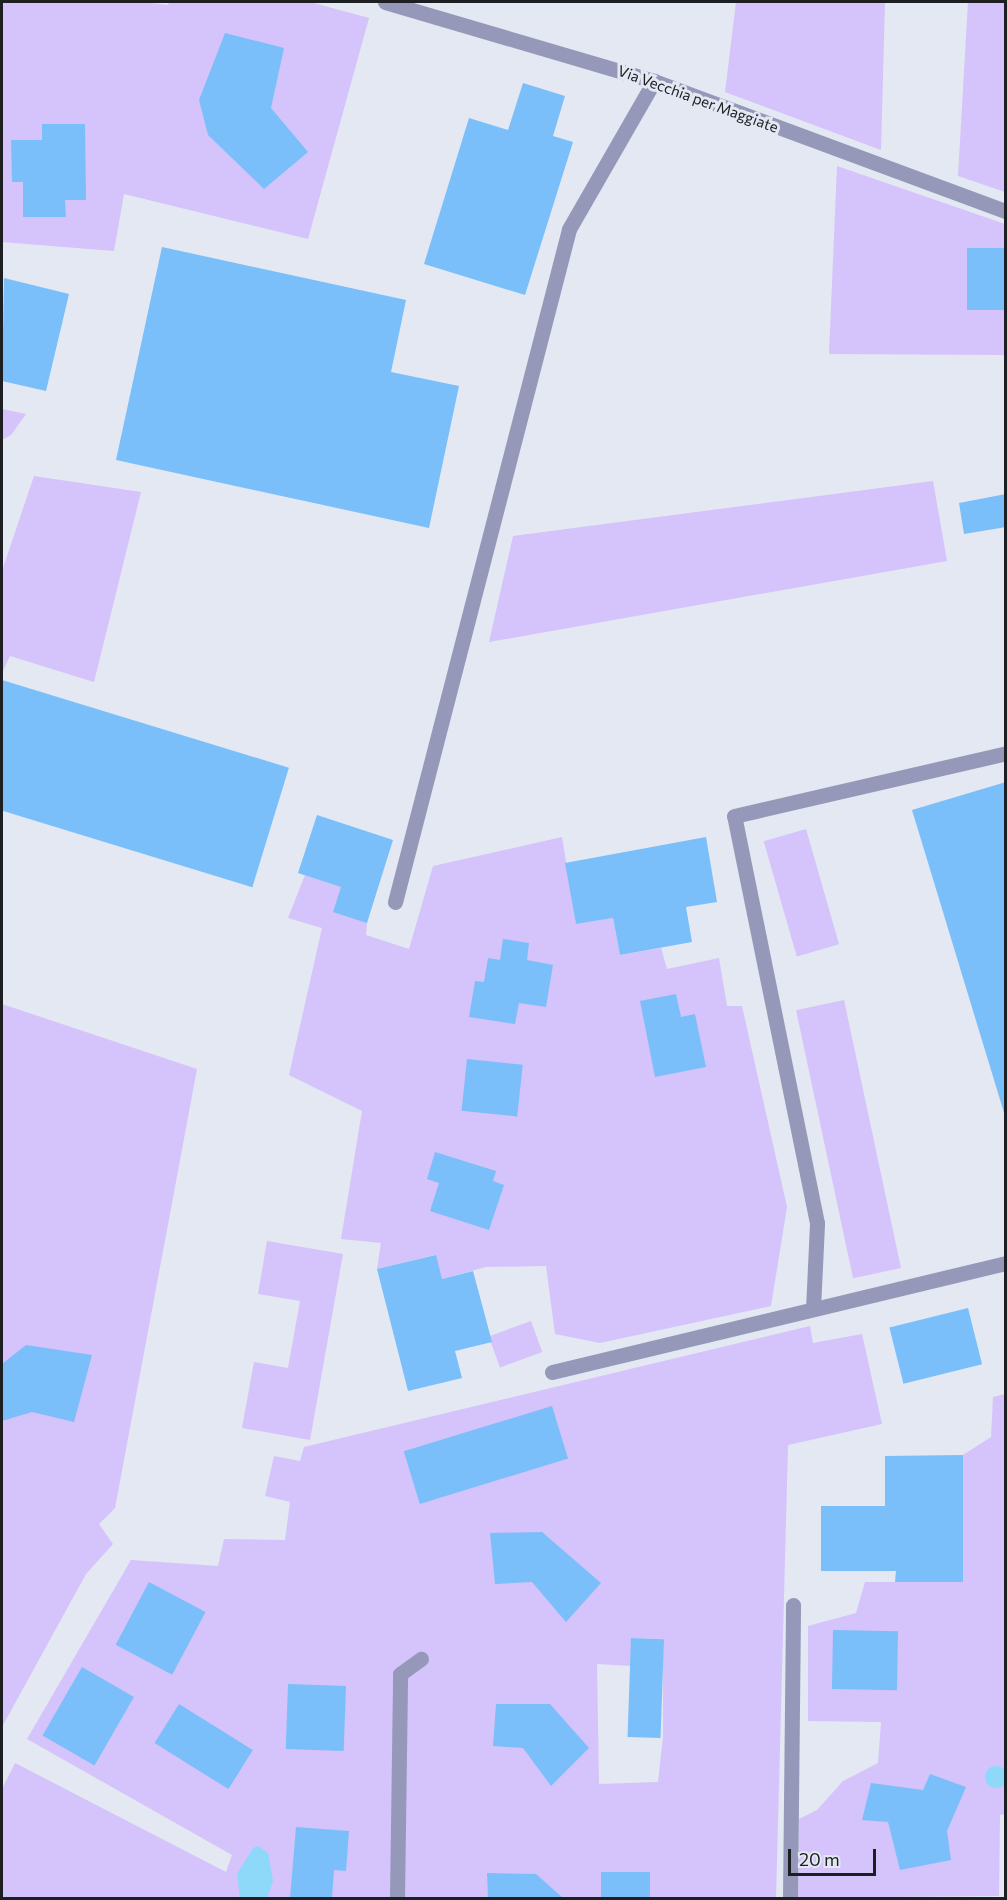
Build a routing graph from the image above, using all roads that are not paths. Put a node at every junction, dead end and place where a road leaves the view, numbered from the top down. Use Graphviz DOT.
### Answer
graph roads {
  1 [pos="385,2"];
  2 [pos="654,81"];
  3 [pos="1005,211"];
  4 [pos="1005,753"];
  5 [pos="395,902"];
  6 [pos="1005,1263"];
  7 [pos="813,1309"];
  8 [pos="552,1372"];
  9 [pos="793,1605"];
  10 [pos="421,1659"];
  11 [pos="397,1899"];
  12 [pos="790,1899"];
  1 -- 2 [label="street, Via Vecchia per Maggiate"];
  2 -- 3 [label="street, Via Vecchia per Maggiate"];
  2 -- 5 [label="street"];
  4 -- 7 [label="street"];
  6 -- 7 [label="street"];
  7 -- 8 [label="street"];
  9 -- 12 [label="street"];
  10 -- 11 [label="street"];
}
